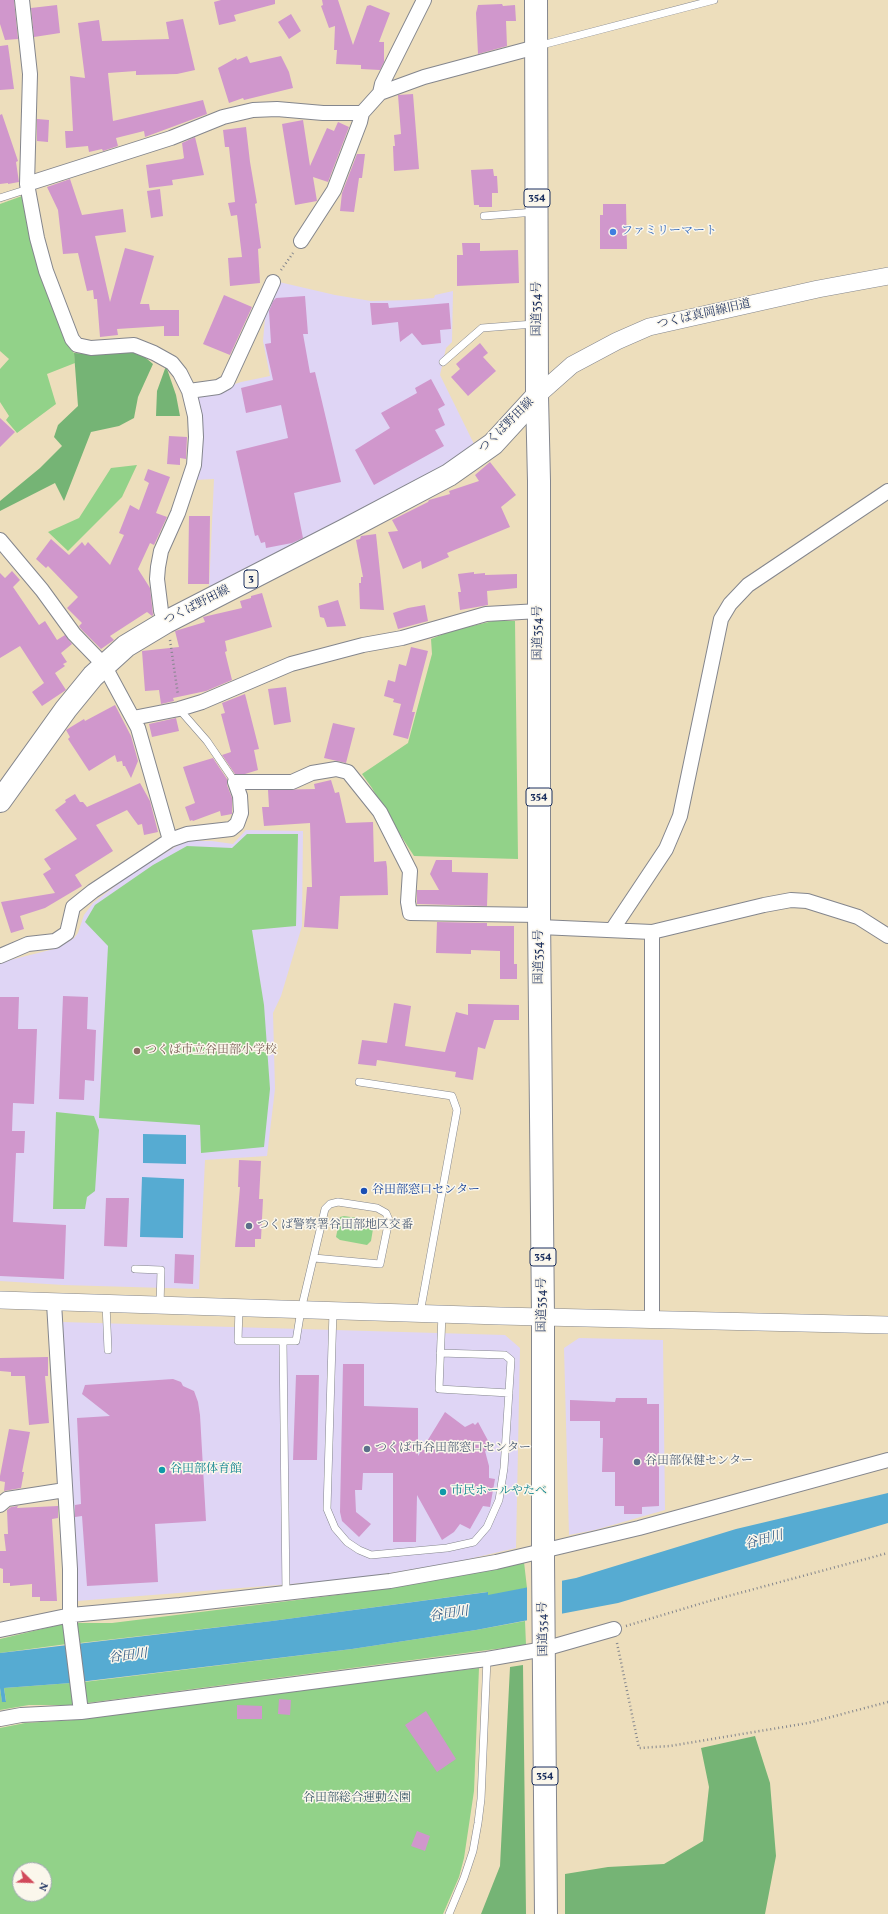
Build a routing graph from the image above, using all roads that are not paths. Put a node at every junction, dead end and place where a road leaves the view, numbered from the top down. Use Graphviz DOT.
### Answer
graph roads {
  1 [pos="22,0"];
  2 [pos="424,0"];
  3 [pos="536,0"];
  4 [pos="714,0"];
  5 [pos="536,46"];
  6 [pos="380,93"];
  7 [pos="362,113"];
  8 [pos="28,187"];
  9 [pos="0,198"];
  10 [pos="537,212"];
  11 [pos="484,216"];
  12 [pos="301,241"];
  13 [pos="888,276"];
  14 [pos="273,282"];
  15 [pos="538,324"];
  16 [pos="443,362"];
  17 [pos="189,391"];
  18 [pos="537,396"];
  19 [pos="888,491"];
  20 [pos="0,540"];
  21 [pos="539,611"];
  22 [pos="166,622"];
  23 [pos="104,665"];
  24 [pos="179,709"];
  25 [pos="133,718"];
  26 [pos="235,782"];
  27 [pos="0,801"];
  28 [pos="170,840"];
  29 [pos="539,921"];
  30 [pos="612,930"];
  31 [pos="652,932"];
  32 [pos="888,936"];
  33 [pos="0,956"];
  34 [pos="359,1082"];
  35 [pos="314,1258"];
  36 [pos="135,1269"];
  37 [pos="0,1300"];
  38 [pos="54,1303"];
  39 [pos="106,1304"];
  40 [pos="160,1306"];
  41 [pos="239,1308"];
  42 [pos="301,1310"];
  43 [pos="333,1311"];
  44 [pos="420,1314"];
  45 [pos="442,1314"];
  46 [pos="544,1317"];
  47 [pos="652,1320"];
  48 [pos="888,1325"];
  49 [pos="283,1341"];
  50 [pos="108,1350"];
  51 [pos="440,1353"];
  52 [pos="508,1394"];
  53 [pos="888,1460"];
  54 [pos="65,1490"];
  55 [pos="0,1505"];
  56 [pos="543,1556"];
  57 [pos="286,1593"];
  58 [pos="70,1620"];
  59 [pos="614,1629"];
  60 [pos="0,1630"];
  61 [pos="544,1644"];
  62 [pos="487,1659"];
  63 [pos="80,1709"];
  64 [pos="0,1719"];
  65 [pos="449,1914"];
  66 [pos="546,1914"];
  1 -- 8 [label="street"];
  2 -- 6 [label="street"];
  3 -- 5 [label="main road, 国道354号 / 354"];
  4 -- 5 [label="lane"];
  5 -- 6 [label="street"];
  5 -- 10 [label="main road, 国道354号 / 354"];
  6 -- 7 [label="street"];
  7 -- 8 [label="street"];
  7 -- 12 [label="street"];
  8 -- 9 [label="lane"];
  8 -- 17 [label="street"];
  10 -- 11 [label="lane"];
  10 -- 15 [label="main road, 国道354号 / 354"];
  13 -- 18 [label="street, つくば真岡線旧道"];
  14 -- 17 [label="street"];
  15 -- 16 [label="lane"];
  15 -- 18 [label="main road, 国道354号 / 354"];
  17 -- 22 [label="street"];
  18 -- 21 [label="main road, 国道354号 / 354"];
  18 -- 22 [label="main road, つくば野田線 / 3"];
  19 -- 30 [label="street"];
  20 -- 23 [label="street"];
  21 -- 24 [label="street"];
  21 -- 29 [label="main road, 国道354号 / 354"];
  22 -- 23 [label="main road, つくば野田線 / 3"];
  23 -- 25 [label="street"];
  23 -- 27 [label="main road, つくば野田線 / 3"];
  24 -- 25 [label="street"];
  24 -- 26 [label="lane"];
  25 -- 28 [label="street"];
  26 -- 28 [label="street"];
  26 -- 29 [label="street"];
  28 -- 33 [label="street"];
  29 -- 30 [label="street"];
  29 -- 46 [label="main road, 国道354号 / 354"];
  30 -- 31 [label="street"];
  31 -- 32 [label="street"];
  31 -- 47 [label="street"];
  34 -- 44 [label="lane"];
  35 -- 35 [label="lane"];
  35 -- 42 [label="lane"];
  36 -- 40 [label="lane"];
  37 -- 38 [label="street"];
  38 -- 39 [label="street"];
  38 -- 54 [label="street"];
  39 -- 40 [label="street"];
  39 -- 50 [label="lane"];
  40 -- 41 [label="street"];
  41 -- 42 [label="street"];
  41 -- 49 [label="lane"];
  42 -- 43 [label="street"];
  42 -- 49 [label="lane"];
  43 -- 44 [label="street"];
  43 -- 52 [label="lane"];
  44 -- 45 [label="street"];
  45 -- 46 [label="street"];
  45 -- 51 [label="lane"];
  46 -- 47 [label="street"];
  46 -- 56 [label="main road, 国道354号 / 354"];
  47 -- 48 [label="street"];
  49 -- 57 [label="lane"];
  51 -- 52 [label="lane"];
  51 -- 52 [label="lane"];
  53 -- 56 [label="street"];
  54 -- 55 [label="street"];
  54 -- 58 [label="street"];
  56 -- 57 [label="street"];
  56 -- 61 [label="main road, 国道354号 / 354"];
  57 -- 58 [label="street"];
  58 -- 60 [label="street"];
  58 -- 63 [label="street"];
  59 -- 61 [label="street"];
  61 -- 62 [label="street"];
  61 -- 66 [label="main road, 国道354号 / 354"];
  62 -- 63 [label="street"];
  62 -- 65 [label="lane"];
  63 -- 64 [label="street"];
}
